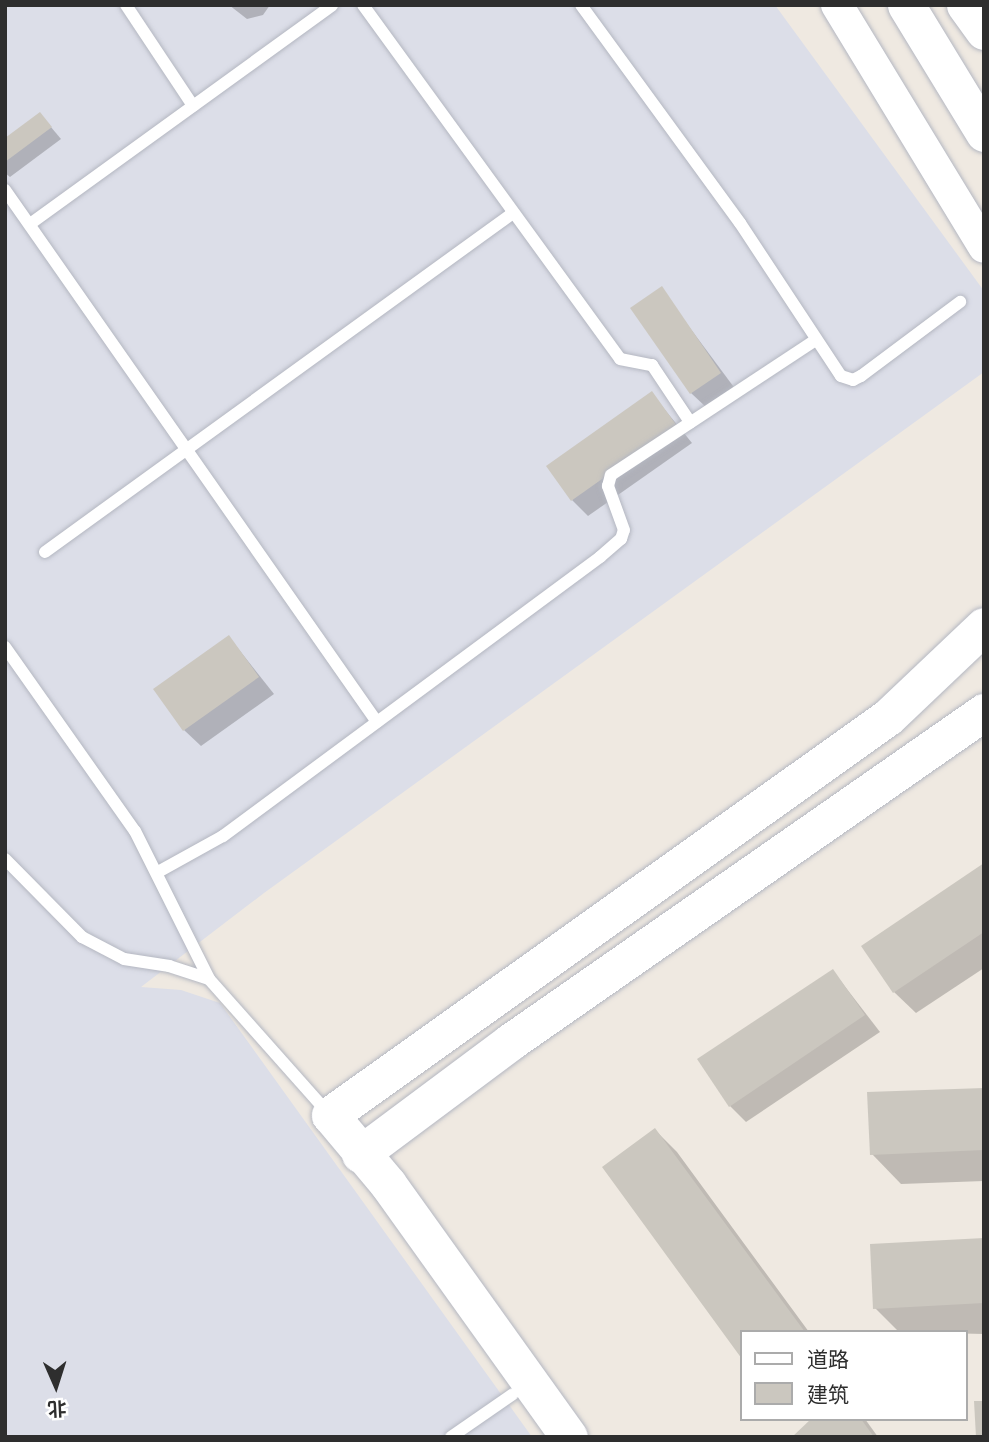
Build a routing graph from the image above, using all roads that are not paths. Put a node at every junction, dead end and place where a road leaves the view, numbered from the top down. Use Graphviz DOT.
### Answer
graph roads {
  1 [pos="126,5"];
  2 [pos="331,5"];
  3 [pos="363,5"];
  4 [pos="581,5"];
  5 [pos="837,5"];
  6 [pos="906,5"];
  7 [pos="965,5"];
  8 [pos="984,31"];
  9 [pos="193,106"];
  10 [pos="984,133"];
  11 [pos="5,190"];
  12 [pos="513,213"];
  13 [pos="30,224"];
  14 [pos="984,247"];
  15 [pos="960,302"];
  16 [pos="816,340"];
  17 [pos="690,422"];
  18 [pos="185,447"];
  19 [pos="46,552"];
  20 [pos="984,626"];
  21 [pos="5,647"];
  22 [pos="984,712"];
  23 [pos="377,722"];
  24 [pos="5,859"];
  25 [pos="158,872"];
  26 [pos="209,979"];
  27 [pos="330,1115"];
  28 [pos="360,1154"];
  29 [pos="513,1394"];
  30 [pos="452,1437"];
  31 [pos="545,1437"];
  32 [pos="569,1437"];
  1 -- 9 [label="lane"];
  2 -- 9 [label="lane"];
  3 -- 12 [label="lane"];
  4 -- 16 [label="lane"];
  5 -- 14 [label="street"];
  6 -- 10 [label="main road"];
  7 -- 8 [label="main road"];
  9 -- 13 [label="lane"];
  11 -- 13 [label="lane"];
  12 -- 17 [label="lane"];
  12 -- 18 [label="lane"];
  13 -- 18 [label="lane"];
  15 -- 16 [label="lane"];
  16 -- 17 [label="lane"];
  17 -- 23 [label="lane"];
  18 -- 19 [label="lane"];
  18 -- 23 [label="lane"];
  20 -- 27 [label="main road"];
  21 -- 25 [label="lane"];
  22 -- 28 [label="main road"];
  23 -- 25 [label="lane"];
  24 -- 26 [label="lane"];
  25 -- 26 [label="lane"];
  26 -- 27 [label="lane"];
  27 -- 28 [label="main road"];
  28 -- 29 [label="main road"];
  28 -- 32 [label="main road"];
  29 -- 30 [label="lane"];
  29 -- 31 [label="main road"];
}
